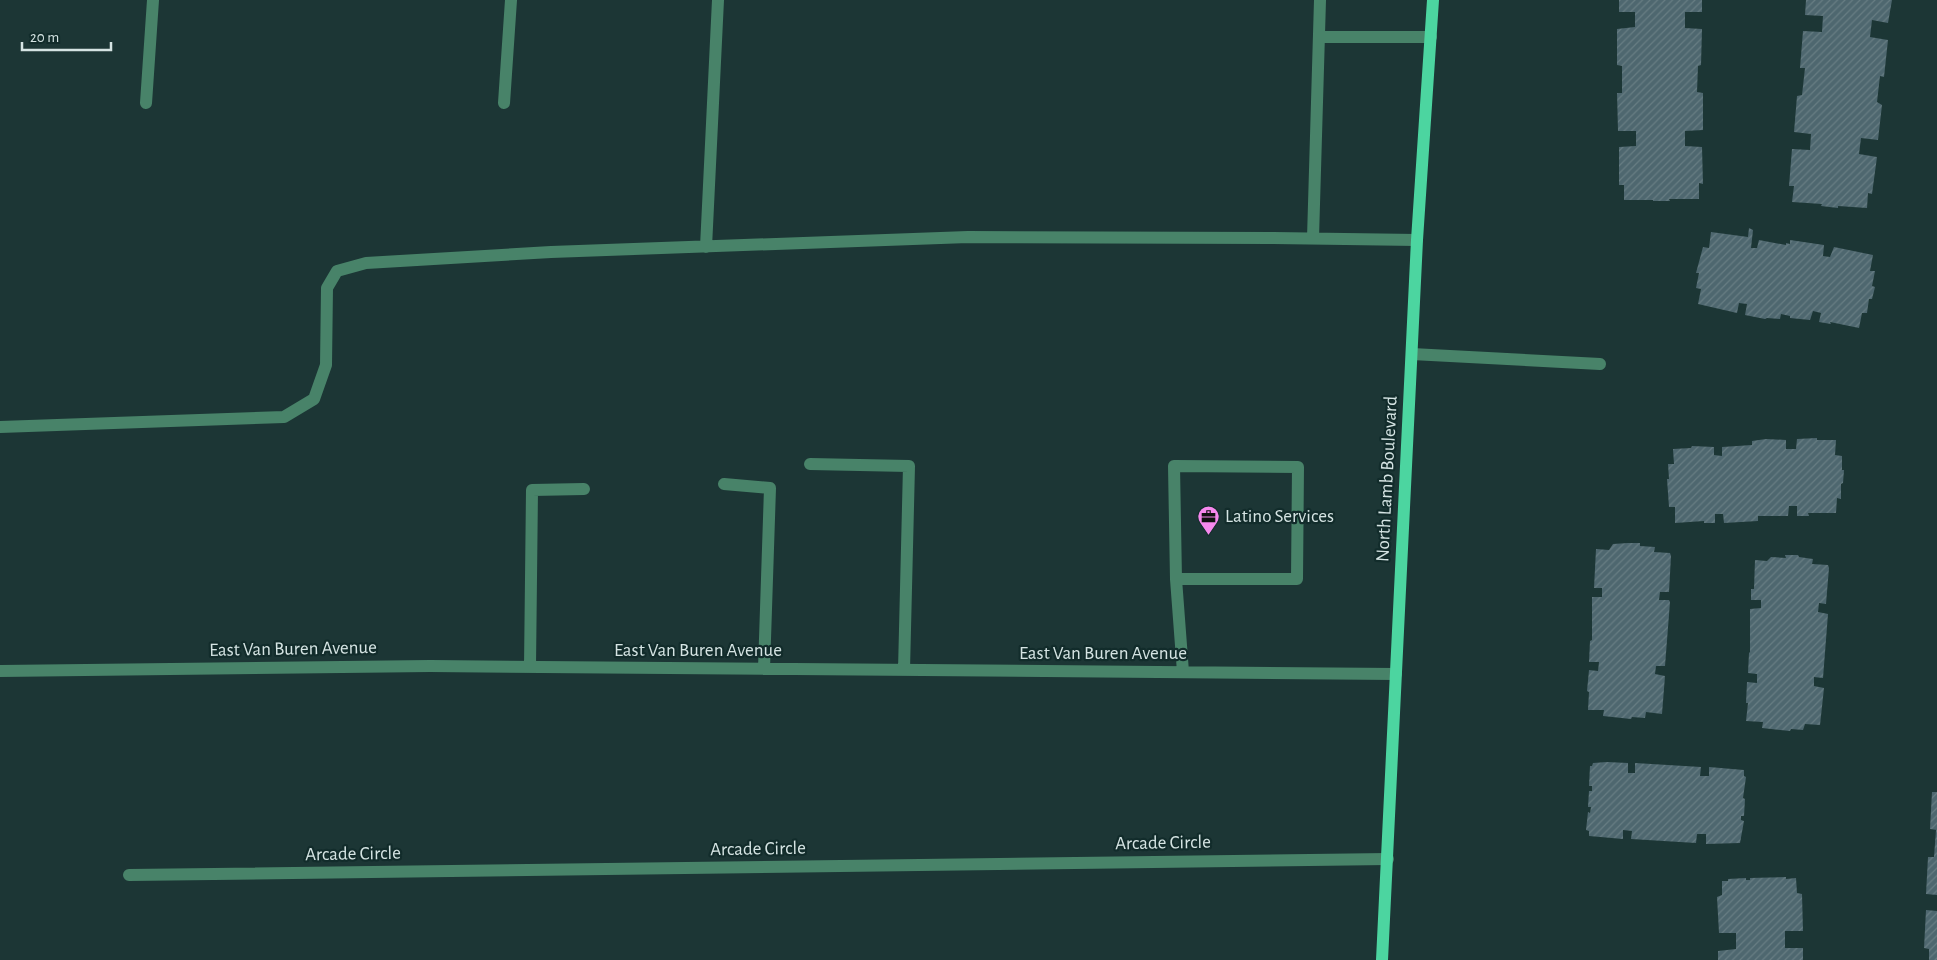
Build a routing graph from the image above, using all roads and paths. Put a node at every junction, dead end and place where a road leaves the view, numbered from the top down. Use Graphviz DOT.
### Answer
graph roads {
  1 [pos="153,0"];
  2 [pos="511,0"];
  3 [pos="718,0"];
  4 [pos="1320,0"];
  5 [pos="1433,0"];
  6 [pos="1431,36"];
  7 [pos="1319,38"];
  8 [pos="146,103"];
  9 [pos="504,103"];
  10 [pos="1313,238"];
  11 [pos="1417,240"];
  12 [pos="706,246"];
  13 [pos="1412,354"];
  14 [pos="1600,364"];
  15 [pos="0,427"];
  16 [pos="810,464"];
  17 [pos="724,484"];
  18 [pos="584,489"];
  19 [pos="1176,579"];
  20 [pos="530,667"];
  21 [pos="764,669"];
  22 [pos="904,670"];
  23 [pos="0,671"];
  24 [pos="1183,672"];
  25 [pos="1396,674"];
  26 [pos="1388,860"];
  27 [pos="129,875"];
  28 [pos="1382,960"];
  1 -- 8 [label="street"];
  2 -- 9 [label="street"];
  3 -- 12 [label="street"];
  4 -- 7 [label="street"];
  5 -- 6 [label="main road, North Lamb Boulevard"];
  6 -- 7 [label="street"];
  6 -- 11 [label="main road, North Lamb Boulevard"];
  7 -- 10 [label="street"];
  10 -- 11 [label="street"];
  10 -- 12 [label="street"];
  11 -- 13 [label="main road, North Lamb Boulevard"];
  12 -- 15 [label="street"];
  13 -- 14 [label="street"];
  13 -- 25 [label="main road, North Lamb Boulevard"];
  16 -- 22 [label="street"];
  17 -- 21 [label="street"];
  18 -- 20 [label="street"];
  19 -- 19 [label="street"];
  19 -- 24 [label="street"];
  20 -- 21 [label="street, East Van Buren Avenue"];
  20 -- 23 [label="street, East Van Buren Avenue"];
  21 -- 22 [label="street, East Van Buren Avenue"];
  22 -- 24 [label="street, East Van Buren Avenue"];
  24 -- 25 [label="street, East Van Buren Avenue"];
  25 -- 26 [label="main road, North Lamb Boulevard"];
  26 -- 27 [label="street, Arcade Circle"];
  26 -- 28 [label="main road, North Lamb Boulevard"];
}
